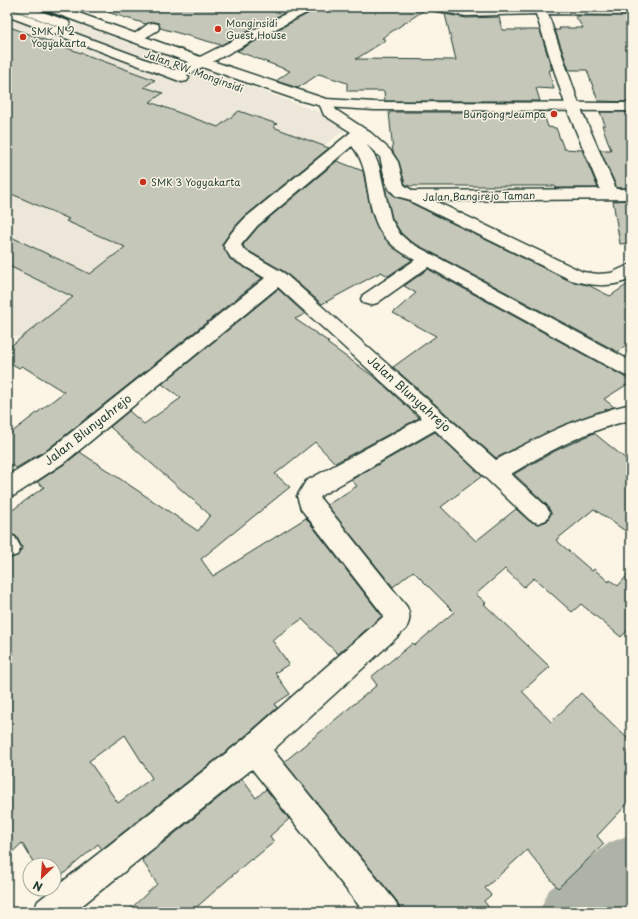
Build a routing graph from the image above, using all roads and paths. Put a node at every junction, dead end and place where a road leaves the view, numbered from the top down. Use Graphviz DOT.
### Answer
graph roads {
  1 [pos="18,7"];
  2 [pos="308,7"];
  3 [pos="437,7"];
  4 [pos="513,9"];
  5 [pos="541,10"];
  6 [pos="59,11"];
  7 [pos="631,11"];
  8 [pos="7,12"];
  9 [pos="153,27"];
  10 [pos="135,38"];
  11 [pos="187,71"];
  12 [pos="327,107"];
  13 [pos="572,107"];
  14 [pos="631,107"];
  15 [pos="356,135"];
  16 [pos="610,194"];
  17 [pos="631,194"];
  18 [pos="413,196"];
  19 [pos="428,259"];
  20 [pos="631,270"];
  21 [pos="278,277"];
  22 [pos="370,299"];
  23 [pos="631,349"];
  24 [pos="623,366"];
  25 [pos="622,413"];
  26 [pos="437,419"];
  27 [pos="631,430"];
  28 [pos="495,472"];
  29 [pos="7,488"];
  30 [pos="538,513"];
  31 [pos="254,749"];
  32 [pos="49,912"];
  33 [pos="384,912"];
  1 -- 6 [label="street, Jalan RW. Monginsidi"];
  2 -- 11 [label="street"];
  3 -- 4 [label="street"];
  4 -- 5 [label="street"];
  5 -- 7 [label="street"];
  5 -- 13 [label="street"];
  6 -- 10 [label="street, Jalan RW. Monginsidi"];
  6 -- 11 [label="street, Jalan RW. Monginsidi"];
  8 -- 11 [label="street"];
  9 -- 10 [label="street"];
  10 -- 11 [label="street, Jalan RW. Monginsidi"];
  11 -- 12 [label="street, Jalan RW. Monginsidi"];
  12 -- 13 [label="street, Jalan RW. Monginsidi"];
  12 -- 15 [label="street"];
  13 -- 14 [label="street, Jalan RW. Monginsidi"];
  13 -- 16 [label="street"];
  15 -- 18 [label="street, Jalan Bangirejo Taman"];
  15 -- 19 [label="street"];
  15 -- 21 [label="street, Jalan Blunyahrejo"];
  16 -- 17 [label="street, Jalan Bangirejo Taman"];
  16 -- 18 [label="street, Jalan Bangirejo Taman"];
  18 -- 20 [label="street"];
  19 -- 22 [label="street"];
  19 -- 24 [label="street"];
  21 -- 26 [label="street, Jalan Blunyahrejo"];
  21 -- 29 [label="street, Jalan Blunyahrejo"];
  23 -- 24 [label="street"];
  25 -- 27 [label="street"];
  25 -- 28 [label="street"];
  26 -- 28 [label="street, Jalan Blunyahrejo"];
  26 -- 31 [label="street"];
  28 -- 30 [label="street, Jalan Blunyahrejo"];
  31 -- 32 [label="street"];
  31 -- 33 [label="street"];
}
